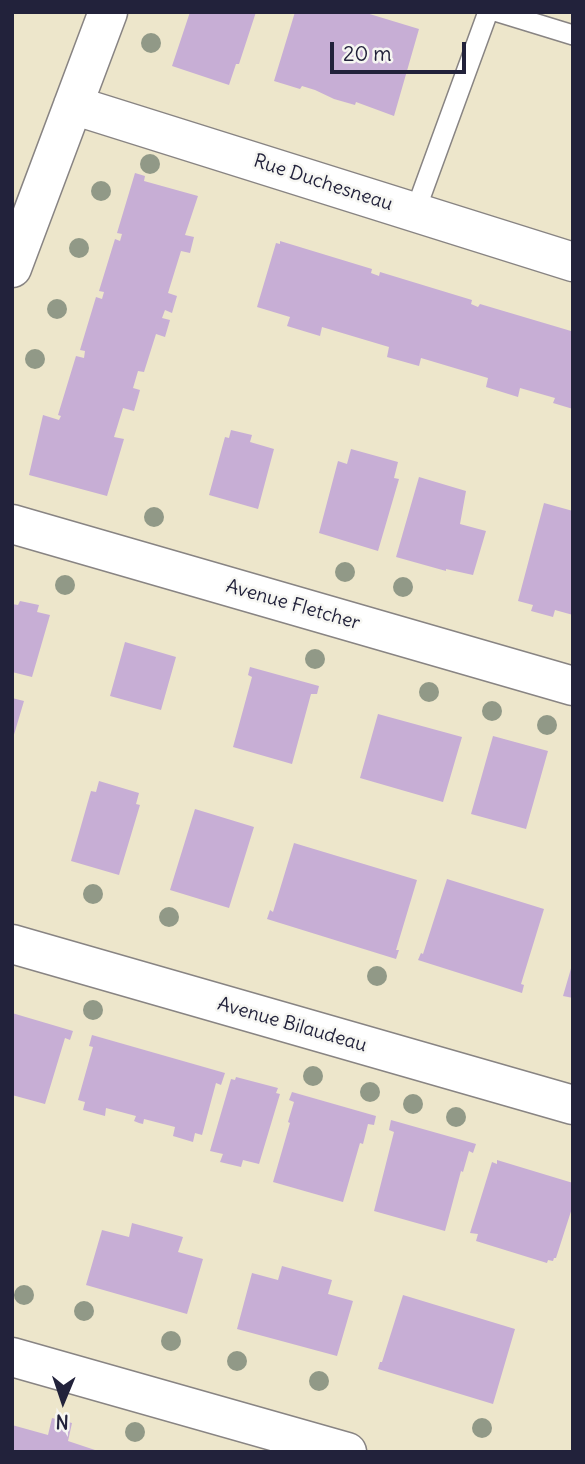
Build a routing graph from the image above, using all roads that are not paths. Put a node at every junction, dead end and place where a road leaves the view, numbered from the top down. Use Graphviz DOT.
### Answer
graph roads {
  1 [pos="108,12"];
  2 [pos="488,12"];
  3 [pos="498,12"];
  4 [pos="573,35"];
  5 [pos="73,105"];
  6 [pos="415,212"];
  7 [pos="573,262"];
  8 [pos="12,268"];
  9 [pos="12,524"];
  10 [pos="573,686"];
  11 [pos="12,944"];
  12 [pos="573,1105"];
  13 [pos="12,1357"];
  14 [pos="347,1452"];
  1 -- 5 [label="street"];
  2 -- 6 [label="lane"];
  3 -- 4 [label="lane"];
  5 -- 6 [label="street, Rue Duchesneau"];
  5 -- 8 [label="street"];
  6 -- 7 [label="street, Rue Duchesneau"];
  9 -- 10 [label="street, Avenue Fletcher"];
  11 -- 12 [label="street, Avenue Bilaudeau"];
  13 -- 14 [label="street"];
}
